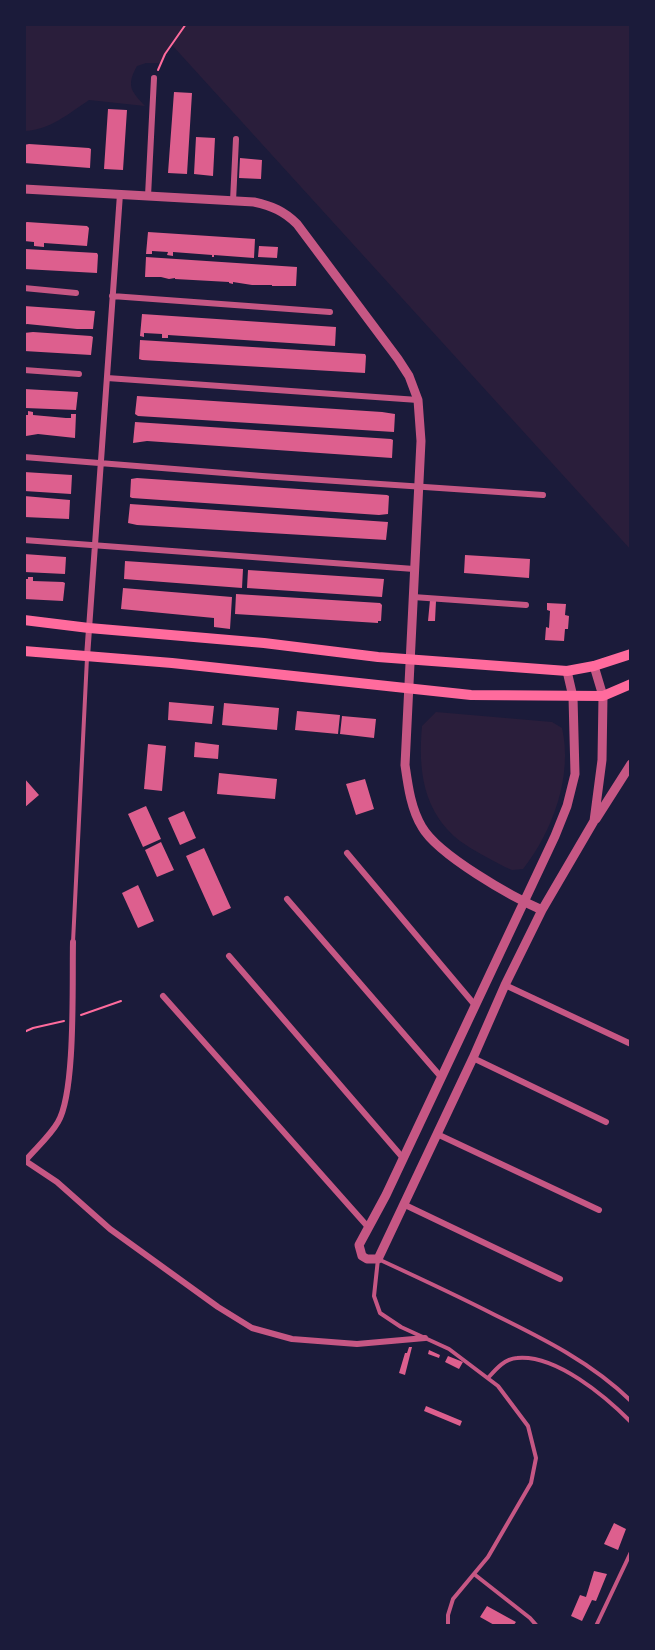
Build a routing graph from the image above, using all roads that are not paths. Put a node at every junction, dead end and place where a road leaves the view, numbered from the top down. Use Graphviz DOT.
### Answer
graph roads {
  1 [pos="154,78"];
  2 [pos="236,139"];
  3 [pos="24,189"];
  4 [pos="120,194"];
  5 [pos="148,196"];
  6 [pos="233,201"];
  7 [pos="24,288"];
  8 [pos="76,293"];
  9 [pos="112,296"];
  10 [pos="330,312"];
  11 [pos="24,370"];
  12 [pos="79,374"];
  13 [pos="107,378"];
  14 [pos="418,400"];
  15 [pos="24,457"];
  16 [pos="102,463"];
  17 [pos="419,487"];
  18 [pos="543,495"];
  19 [pos="24,540"];
  20 [pos="96,546"];
  21 [pos="414,569"];
  22 [pos="413,597"];
  23 [pos="526,605"];
  24 [pos="24,620"];
  25 [pos="89,628"];
  26 [pos="24,651"];
  27 [pos="631,654"];
  28 [pos="87,657"];
  29 [pos="410,660"];
  30 [pos="594,666"];
  31 [pos="567,671"];
  32 [pos="631,684"];
  33 [pos="408,690"];
  34 [pos="603,696"];
  35 [pos="573,697"];
  36 [pos="631,764"];
  37 [pos="594,821"];
  38 [pos="348,853"];
  39 [pos="287,899"];
  40 [pos="524,902"];
  41 [pos="542,910"];
  42 [pos="73,942"];
  43 [pos="229,956"];
  44 [pos="505,985"];
  45 [pos="163,996"];
  46 [pos="474,1004"];
  47 [pos="631,1044"];
  48 [pos="472,1058"];
  49 [pos="441,1077"];
  50 [pos="606,1122"];
  51 [pos="437,1134"];
  52 [pos="403,1158"];
  53 [pos="25,1160"];
  54 [pos="403,1204"];
  55 [pos="599,1210"];
  56 [pos="368,1227"];
  57 [pos="378,1259"];
  58 [pos="560,1279"];
  59 [pos="425,1338"];
  60 [pos="488,1378"];
  61 [pos="631,1401"];
  62 [pos="631,1422"];
  63 [pos="631,1552"];
  64 [pos="474,1574"];
  65 [pos="448,1626"];
  66 [pos="537,1626"];
  67 [pos="596,1626"];
  1 -- 5 [label="street"];
  2 -- 6 [label="street"];
  3 -- 4 [label="street"];
  4 -- 5 [label="street"];
  4 -- 9 [label="street"];
  5 -- 6 [label="street"];
  6 -- 14 [label="street"];
  7 -- 8 [label="street"];
  9 -- 10 [label="street"];
  9 -- 13 [label="street"];
  11 -- 12 [label="street"];
  13 -- 14 [label="street"];
  13 -- 16 [label="street"];
  14 -- 17 [label="street"];
  15 -- 16 [label="street"];
  16 -- 17 [label="street"];
  16 -- 20 [label="street"];
  17 -- 18 [label="street"];
  17 -- 21 [label="street"];
  19 -- 20 [label="street"];
  20 -- 21 [label="street"];
  20 -- 25 [label="street"];
  21 -- 22 [label="street"];
  22 -- 23 [label="street"];
  22 -- 29 [label="street"];
  24 -- 25 [label="main road"];
  25 -- 28 [label="street"];
  25 -- 29 [label="main road"];
  26 -- 28 [label="main road"];
  27 -- 30 [label="main road"];
  28 -- 33 [label="main road"];
  28 -- 42 [label="lane"];
  29 -- 31 [label="main road"];
  29 -- 33 [label="street"];
  30 -- 31 [label="main road"];
  30 -- 34 [label="street"];
  31 -- 35 [label="street"];
  32 -- 34 [label="main road"];
  33 -- 35 [label="main road"];
  33 -- 40 [label="street"];
  34 -- 35 [label="main road"];
  34 -- 37 [label="street"];
  35 -- 40 [label="street"];
  36 -- 37 [label="street"];
  37 -- 41 [label="street"];
  38 -- 46 [label="street"];
  39 -- 49 [label="street"];
  40 -- 41 [label="street"];
  40 -- 46 [label="street"];
  41 -- 44 [label="street"];
  42 -- 53 [label="street"];
  43 -- 52 [label="street"];
  44 -- 47 [label="street"];
  44 -- 48 [label="street"];
  45 -- 56 [label="street"];
  46 -- 49 [label="street"];
  48 -- 50 [label="street"];
  48 -- 51 [label="street"];
  49 -- 52 [label="street"];
  51 -- 54 [label="street"];
  51 -- 55 [label="street"];
  52 -- 56 [label="street"];
  53 -- 59 [label="street"];
  54 -- 57 [label="street"];
  54 -- 58 [label="street"];
  56 -- 57 [label="street"];
  57 -- 59 [label="lane"];
  57 -- 61 [label="lane"];
  59 -- 60 [label="lane"];
  60 -- 62 [label="lane"];
  60 -- 64 [label="lane"];
  63 -- 67 [label="lane"];
  64 -- 65 [label="lane"];
  64 -- 66 [label="lane"];
}
